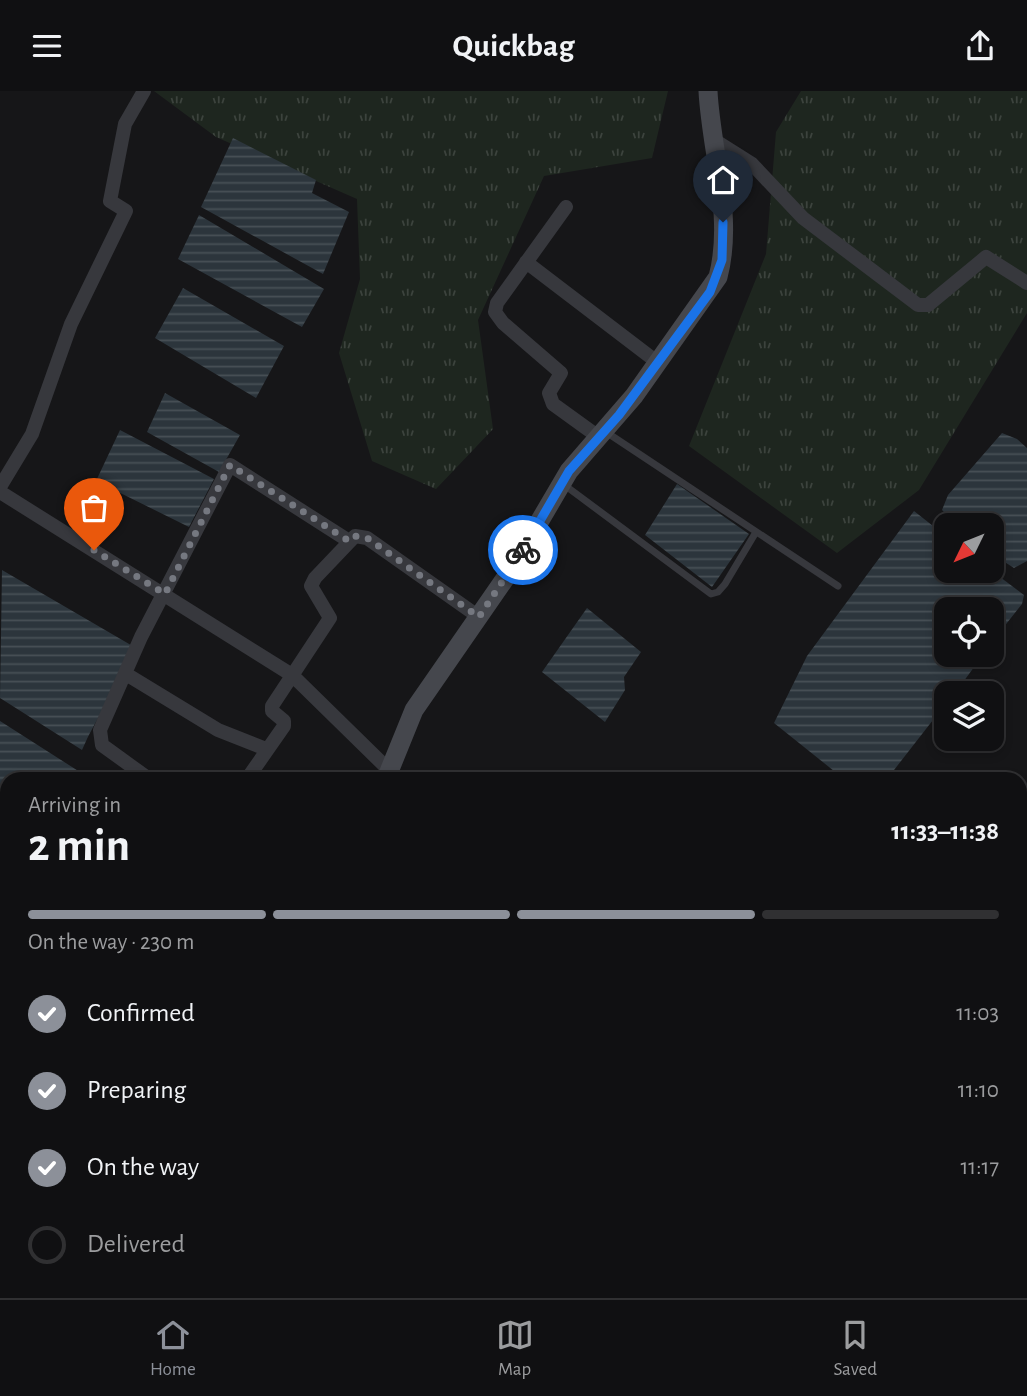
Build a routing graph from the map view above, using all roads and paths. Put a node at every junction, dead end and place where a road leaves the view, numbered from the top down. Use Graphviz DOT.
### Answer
graph roads {
  1 [pos="144,91"];
  2 [pos="708,91"];
  3 [pos="714,140"];
  4 [pos="566,208"];
  5 [pos="526,262"];
  6 [pos="1027,283"];
  7 [pos="657,362"];
  8 [pos="602,435"];
  9 [pos="562,484"];
  10 [pos="0,489"];
  11 [pos="756,532"];
  12 [pos="349,541"];
  13 [pos="838,586"];
  14 [pos="165,594"];
  15 [pos="479,617"];
  16 [pos="126,674"];
  17 [pos="292,675"];
  18 [pos="266,749"];
  19 [pos="139,772"];
  20 [pos="251,772"];
  21 [pos="385,772"];
  22 [pos="389,772"];
  1 -- 10 [label="street"];
  2 -- 3 [label="street"];
  3 -- 6 [label="street"];
  3 -- 7 [label="street"];
  4 -- 5 [label="street"];
  5 -- 7 [label="street"];
  5 -- 8 [label="street"];
  7 -- 8 [label="street"];
  8 -- 9 [label="street"];
  8 -- 11 [label="lane"];
  9 -- 11 [label="lane"];
  9 -- 15 [label="street"];
  10 -- 14 [label="street"];
  11 -- 13 [label="lane"];
  12 -- 14 [label="street"];
  12 -- 15 [label="street"];
  12 -- 17 [label="street"];
  14 -- 16 [label="street"];
  14 -- 17 [label="street"];
  15 -- 22 [label="street"];
  16 -- 18 [label="street"];
  16 -- 19 [label="street"];
  17 -- 18 [label="street"];
  17 -- 21 [label="street"];
  18 -- 20 [label="street"];
}
